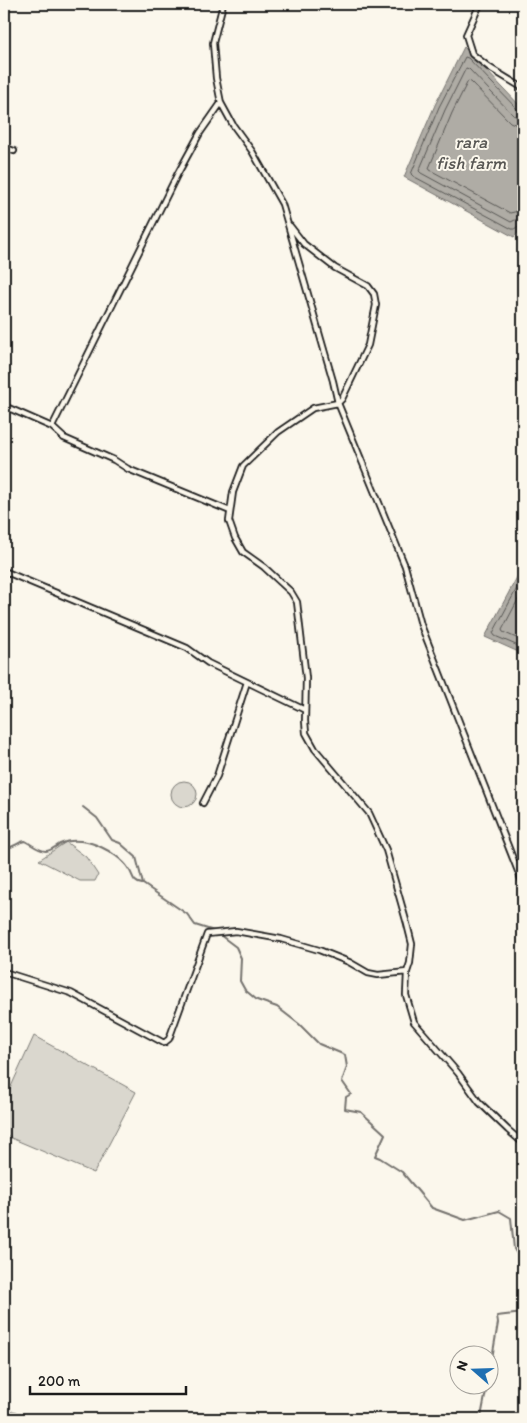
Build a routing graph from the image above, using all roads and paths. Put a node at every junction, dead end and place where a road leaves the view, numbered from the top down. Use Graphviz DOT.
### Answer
graph roads {
  1 [pos="223,4"];
  2 [pos="480,4"];
  3 [pos="523,88"];
  4 [pos="221,103"];
  5 [pos="4,147"];
  6 [pos="14,152"];
  7 [pos="287,223"];
  8 [pos="338,403"];
  9 [pos="4,406"];
  10 [pos="52,427"];
  11 [pos="230,511"];
  12 [pos="4,571"];
  13 [pos="246,682"];
  14 [pos="305,710"];
  15 [pos="203,803"];
  16 [pos="523,884"];
  17 [pos="4,972"];
  18 [pos="407,972"];
  19 [pos="523,1143"];
  1 -- 4 [label="street"];
  2 -- 3 [label="street"];
  4 -- 7 [label="street"];
  4 -- 10 [label="street"];
  5 -- 6 [label="street"];
  7 -- 8 [label="street"];
  7 -- 8 [label="street"];
  8 -- 11 [label="street"];
  8 -- 16 [label="street"];
  9 -- 10 [label="street"];
  10 -- 11 [label="street"];
  11 -- 14 [label="street"];
  12 -- 13 [label="street"];
  13 -- 14 [label="street"];
  13 -- 15 [label="street"];
  14 -- 18 [label="street"];
  17 -- 18 [label="street"];
  18 -- 19 [label="street"];
}
